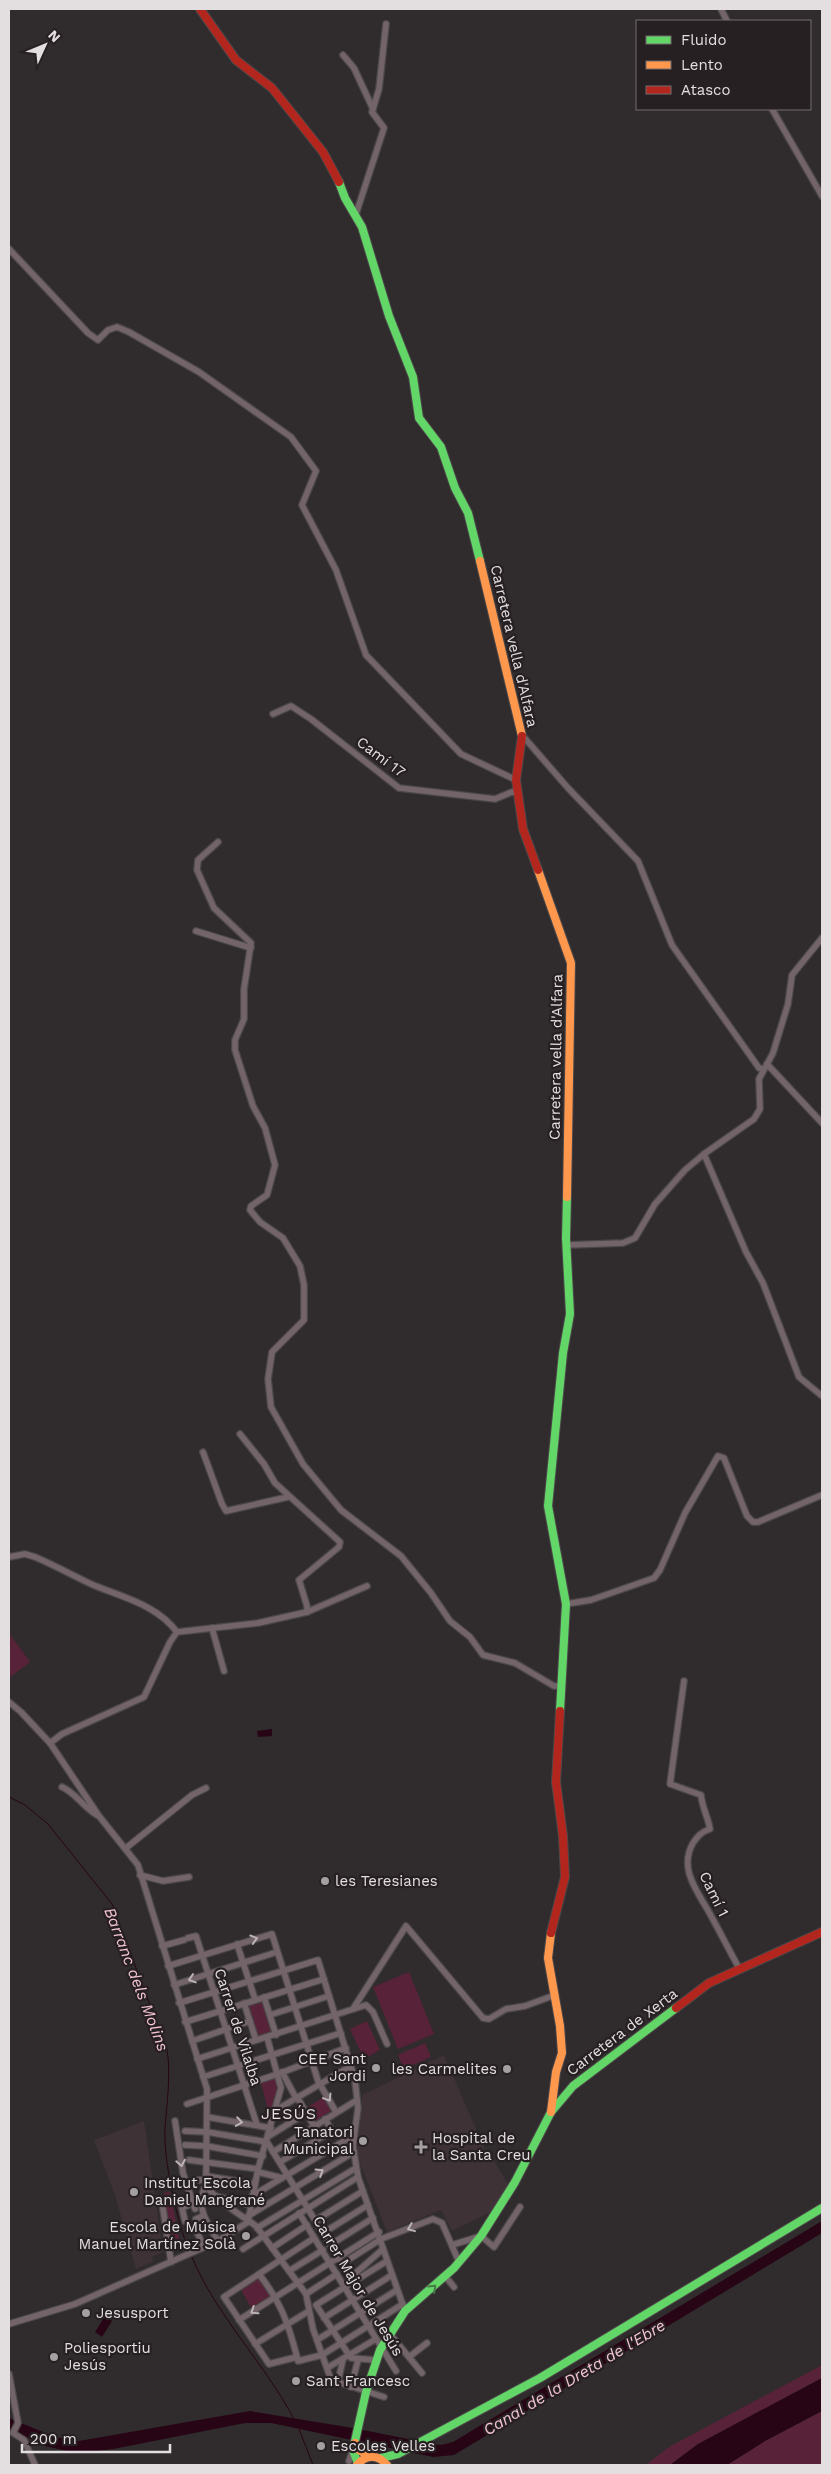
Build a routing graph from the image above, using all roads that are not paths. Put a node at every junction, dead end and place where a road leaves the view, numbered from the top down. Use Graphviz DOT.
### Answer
graph roads {
  1 [pos="200,9"];
  2 [pos="386,24"];
  3 [pos="343,55"];
  4 [pos="373,109"];
  5 [pos="773,110"];
  6 [pos="822,196"];
  7 [pos="356,214"];
  8 [pos="9,248"];
  9 [pos="273,714"];
  10 [pos="522,735"];
  11 [pos="516,780"];
  12 [pos="517,793"];
  13 [pos="218,842"];
  14 [pos="196,931"];
  15 [pos="822,938"];
  16 [pos="251,948"];
  17 [pos="765,1066"];
  18 [pos="822,1123"];
  19 [pos="704,1154"];
  20 [pos="567,1244"];
  21 [pos="822,1396"];
  22 [pos="240,1434"];
  23 [pos="204,1452"];
  24 [pos="822,1495"];
  25 [pos="288,1497"];
  26 [pos="9,1556"];
  27 [pos="367,1586"];
  28 [pos="566,1604"];
  29 [pos="307,1612"];
  30 [pos="212,1628"];
  31 [pos="177,1632"];
  32 [pos="224,1671"];
  33 [pos="684,1681"];
  34 [pos="560,1686"];
  35 [pos="9,1702"];
  36 [pos="50,1743"];
  37 [pos="62,1787"];
  38 [pos="206,1788"];
  39 [pos="99,1816"];
  40 [pos="126,1848"];
  41 [pos="140,1876"];
  42 [pos="189,1877"];
  43 [pos="822,1932"];
  44 [pos="237,1944"];
  45 [pos="162,1946"];
  46 [pos="277,1952"];
  47 [pos="203,1955"];
  48 [pos="243,1963"];
  49 [pos="168,1966"];
  50 [pos="739,1968"];
  51 [pos="283,1970"];
  52 [pos="208,1974"];
  53 [pos="324,1979"];
  54 [pos="249,1980"];
  55 [pos="174,1985"];
  56 [pos="289,1990"];
  57 [pos="213,1992"];
  58 [pos="555,1995"];
  59 [pos="264,1996"];
  60 [pos="329,1996"];
  61 [pos="255,1999"];
  62 [pos="179,2003"];
  63 [pos="244,2003"];
  64 [pos="295,2007"];
  65 [pos="353,2009"];
  66 [pos="220,2010"];
  67 [pos="270,2016"];
  68 [pos="335,2016"];
  69 [pos="186,2022"];
  70 [pos="250,2022"];
  71 [pos="300,2026"];
  72 [pos="226,2030"];
  73 [pos="341,2033"];
  74 [pos="276,2034"];
  75 [pos="267,2037"];
  76 [pos="256,2040"];
  77 [pos="192,2041"];
  78 [pos="306,2044"];
  79 [pos="387,2044"];
  80 [pos="232,2048"];
  81 [pos="346,2048"];
  82 [pos="272,2055"];
  83 [pos="198,2059"];
  84 [pos="312,2061"];
  85 [pos="238,2066"];
  86 [pos="351,2066"];
  87 [pos="280,2073"];
  88 [pos="203,2077"];
  89 [pos="320,2084"];
  90 [pos="244,2085"];
  91 [pos="207,2097"];
  92 [pos="296,2098"];
  93 [pos="357,2100"];
  94 [pos="187,2104"];
  95 [pos="276,2110"];
  96 [pos="336,2112"];
  97 [pos="551,2112"];
  98 [pos="306,2113"];
  99 [pos="207,2117"];
  100 [pos="325,2119"];
  101 [pos="175,2121"];
  102 [pos="257,2125"];
  103 [pos="314,2126"];
  104 [pos="271,2128"];
  105 [pos="185,2131"];
  106 [pos="207,2132"];
  107 [pos="354,2137"];
  108 [pos="268,2138"];
  109 [pos="185,2145"];
  110 [pos="206,2146"];
  111 [pos="273,2152"];
  112 [pos="354,2152"];
  113 [pos="263,2156"];
  114 [pos="188,2160"];
  115 [pos="206,2160"];
  116 [pos="280,2162"];
  117 [pos="356,2168"];
  118 [pos="258,2171"];
  119 [pos="285,2176"];
  120 [pos="358,2177"];
  121 [pos="205,2178"];
  122 [pos="194,2180"];
  123 [pos="255,2184"];
  124 [pos="296,2187"];
  125 [pos="204,2189"];
  126 [pos="363,2191"];
  127 [pos="215,2196"];
  128 [pos="252,2196"];
  129 [pos="303,2200"];
  130 [pos="162,2202"];
  131 [pos="192,2203"];
  132 [pos="368,2204"];
  133 [pos="250,2206"];
  134 [pos="308,2208"];
  135 [pos="520,2208"];
  136 [pos="822,2208"];
  137 [pos="195,2209"];
  138 [pos="299,2213"];
  139 [pos="203,2216"];
  140 [pos="373,2218"];
  141 [pos="196,2219"];
  142 [pos="248,2219"];
  143 [pos="316,2220"];
  144 [pos="185,2221"];
  145 [pos="307,2225"];
  146 [pos="194,2226"];
  147 [pos="257,2228"];
  148 [pos="378,2232"];
  149 [pos="323,2233"];
  150 [pos="264,2236"];
  151 [pos="481,2236"];
  152 [pos="314,2238"];
  153 [pos="381,2239"];
  154 [pos="218,2241"];
  155 [pos="330,2245"];
  156 [pos="452,2245"];
  157 [pos="204,2247"];
  158 [pos="272,2248"];
  159 [pos="243,2249"];
  160 [pos="383,2249"];
  161 [pos="323,2250"];
  162 [pos="338,2257"];
  163 [pos="280,2259"];
  164 [pos="387,2261"];
  165 [pos="171,2262"];
  166 [pos="330,2262"];
  167 [pos="459,2262"];
  168 [pos="342,2264"];
  169 [pos="289,2271"];
  170 [pos="259,2274"];
  171 [pos="337,2274"];
  172 [pos="392,2275"];
  173 [pos="445,2276"];
  174 [pos="352,2280"];
  175 [pos="297,2282"];
  176 [pos="346,2287"];
  177 [pos="454,2287"];
  178 [pos="398,2290"];
  179 [pos="306,2294"];
  180 [pos="276,2297"];
  181 [pos="354,2299"];
  182 [pos="404,2307"];
  183 [pos="310,2310"];
  184 [pos="361,2312"];
  185 [pos="324,2318"];
  186 [pos="239,2320"];
  187 [pos="288,2323"];
  188 [pos="9,2324"];
  189 [pos="368,2326"];
  190 [pos="332,2330"];
  191 [pos="390,2334"];
  192 [pos="376,2339"];
  193 [pos="317,2340"];
  194 [pos="341,2343"];
  195 [pos="426,2343"];
  196 [pos="255,2344"];
  197 [pos="381,2348"];
  198 [pos="322,2355"];
  199 [pos="349,2356"];
  200 [pos="297,2357"];
  201 [pos="409,2357"];
  202 [pos="343,2359"];
  203 [pos="358,2360"];
  204 [pos="375,2360"];
  205 [pos="327,2368"];
  206 [pos="396,2371"];
  207 [pos="422,2373"];
  208 [pos="9,2374"];
  209 [pos="338,2382"];
  210 [pos="351,2387"];
  211 [pos="366,2392"];
  212 [pos="384,2397"];
  213 [pos="356,2445"];
  214 [pos="399,2453"];
  215 [pos="368,2456"];
  216 [pos="381,2458"];
  217 [pos="355,2463"];
  218 [pos="35,2465"];
  219 [pos="387,2465"];
  220 [pos="391,2465"];
  1 -- 7 [label="street, Carretera vella d'Alfara"];
  2 -- 4 [label="street"];
  3 -- 4 [label="street"];
  4 -- 7 [label="street"];
  5 -- 6 [label="street"];
  7 -- 10 [label="street, Carretera vella d'Alfara"];
  8 -- 11 [label="street"];
  9 -- 12 [label="street, Camí 17"];
  10 -- 11 [label="street, Carretera vella d'Alfara"];
  10 -- 17 [label="street"];
  11 -- 12 [label="street, Carretera vella d'Alfara"];
  12 -- 20 [label="street, Carretera vella d'Alfara"];
  13 -- 16 [label="street"];
  14 -- 16 [label="street"];
  15 -- 17 [label="street"];
  16 -- 34 [label="street"];
  17 -- 18 [label="street"];
  17 -- 19 [label="street"];
  19 -- 20 [label="street"];
  19 -- 21 [label="street"];
  20 -- 28 [label="street, Carretera vella d'Alfara"];
  22 -- 25 [label="street"];
  23 -- 25 [label="street"];
  24 -- 28 [label="street"];
  25 -- 29 [label="street"];
  26 -- 31 [label="street"];
  27 -- 29 [label="street"];
  28 -- 34 [label="street, Carretera vella d'Alfara"];
  29 -- 30 [label="street"];
  30 -- 31 [label="street"];
  30 -- 32 [label="street"];
  31 -- 36 [label="street"];
  33 -- 50 [label="street, Camí 1"];
  34 -- 58 [label="street, Carretera vella d'Alfara"];
  35 -- 36 [label="street"];
  36 -- 39 [label="street"];
  37 -- 39 [label="street"];
  38 -- 40 [label="street"];
  39 -- 40 [label="street"];
  40 -- 41 [label="street"];
  41 -- 42 [label="street"];
  41 -- 45 [label="street"];
  43 -- 50 [label="street, Carretera de Xerta"];
  44 -- 46 [label="street, one-way"];
  44 -- 47 [label="street"];
  44 -- 48 [label="street"];
  45 -- 47 [label="street, Carrer de Vilalba"];
  45 -- 49 [label="street"];
  46 -- 48 [label="street"];
  46 -- 51 [label="street"];
  47 -- 49 [label="street"];
  47 -- 52 [label="street, Carrer de Vilalba"];
  48 -- 52 [label="street"];
  48 -- 54 [label="street"];
  49 -- 55 [label="street"];
  50 -- 97 [label="street, Carretera de Xerta"];
  51 -- 53 [label="street"];
  51 -- 54 [label="street"];
  51 -- 56 [label="street"];
  52 -- 55 [label="street, one-way"];
  52 -- 57 [label="street, Carrer de Vilalba"];
  53 -- 56 [label="street"];
  53 -- 60 [label="street"];
  54 -- 57 [label="street"];
  54 -- 61 [label="street"];
  55 -- 62 [label="street"];
  56 -- 59 [label="street"];
  56 -- 64 [label="street"];
  57 -- 62 [label="street"];
  57 -- 66 [label="street, Carrer de Vilalba"];
  58 -- 65 [label="street"];
  58 -- 97 [label="street, Carretera vella d'Alfara"];
  59 -- 61 [label="street"];
  59 -- 67 [label="street"];
  60 -- 64 [label="street"];
  60 -- 68 [label="street"];
  61 -- 63 [label="street"];
  62 -- 69 [label="street"];
  63 -- 66 [label="street"];
  63 -- 70 [label="street"];
  64 -- 67 [label="street"];
  64 -- 71 [label="street"];
  65 -- 68 [label="street"];
  65 -- 79 [label="street"];
  66 -- 69 [label="street"];
  66 -- 72 [label="street, Carrer de Vilalba"];
  67 -- 74 [label="street"];
  68 -- 71 [label="street"];
  68 -- 73 [label="street"];
  69 -- 77 [label="street"];
  70 -- 72 [label="street"];
  70 -- 76 [label="street"];
  71 -- 74 [label="street"];
  71 -- 78 [label="street"];
  72 -- 77 [label="street"];
  72 -- 80 [label="street, Carrer de Vilalba"];
  73 -- 78 [label="street"];
  73 -- 81 [label="street"];
  74 -- 75 [label="street"];
  75 -- 76 [label="street"];
  75 -- 82 [label="street"];
  76 -- 80 [label="street"];
  77 -- 83 [label="street"];
  78 -- 82 [label="street"];
  78 -- 84 [label="street"];
  80 -- 83 [label="street"];
  80 -- 85 [label="street, Carrer de Vilalba"];
  81 -- 84 [label="street"];
  81 -- 86 [label="street"];
  82 -- 85 [label="street"];
  82 -- 87 [label="street"];
  83 -- 88 [label="street"];
  84 -- 87 [label="street"];
  84 -- 89 [label="street"];
  85 -- 88 [label="street"];
  85 -- 90 [label="street, Carrer de Vilalba"];
  86 -- 89 [label="street"];
  86 -- 93 [label="street"];
  87 -- 90 [label="street"];
  87 -- 92 [label="street"];
  87 -- 95 [label="street"];
  88 -- 91 [label="street"];
  89 -- 92 [label="street"];
  89 -- 96 [label="street, one-way"];
  90 -- 91 [label="street"];
  90 -- 102 [label="street, Carrer de Vilalba"];
  91 -- 94 [label="street"];
  91 -- 99 [label="street"];
  92 -- 95 [label="street"];
  92 -- 98 [label="street"];
  93 -- 96 [label="street"];
  93 -- 107 [label="street"];
  95 -- 104 [label="street"];
  96 -- 100 [label="street"];
  97 -- 151 [label="street, Carretera de Xerta"];
  98 -- 103 [label="street"];
  98 -- 108 [label="street"];
  99 -- 102 [label="street, one-way"];
  99 -- 106 [label="street"];
  100 -- 103 [label="street"];
  100 -- 116 [label="street"];
  101 -- 131 [label="street, one-way"];
  102 -- 104 [label="street"];
  103 -- 111 [label="street"];
  104 -- 108 [label="street"];
  105 -- 106 [label="street"];
  106 -- 108 [label="street"];
  106 -- 110 [label="street"];
  107 -- 112 [label="street"];
  107 -- 119 [label="street"];
  108 -- 111 [label="street"];
  108 -- 113 [label="street"];
  109 -- 110 [label="street"];
  110 -- 113 [label="street"];
  110 -- 115 [label="street"];
  111 -- 116 [label="street"];
  112 -- 117 [label="street"];
  124 -- 112 [label="street, one-way"];
  113 -- 118 [label="street"];
  114 -- 115 [label="street"];
  115 -- 118 [label="street"];
  115 -- 121 [label="street"];
  116 -- 119 [label="street"];
  117 -- 120 [label="street"];
  117 -- 129 [label="street"];
  118 -- 119 [label="street"];
  118 -- 123 [label="street"];
  119 -- 124 [label="street"];
  119 -- 128 [label="street"];
  120 -- 126 [label="street"];
  120 -- 134 [label="street"];
  121 -- 122 [label="street"];
  121 -- 123 [label="street"];
  121 -- 127 [label="street"];
  123 -- 128 [label="street"];
  124 -- 129 [label="street"];
  124 -- 142 [label="street"];
  125 -- 139 [label="street"];
  126 -- 132 [label="street"];
  126 -- 143 [label="street"];
  127 -- 133 [label="street"];
  127 -- 142 [label="street"];
  128 -- 133 [label="street"];
  129 -- 134 [label="street"];
  129 -- 147 [label="street"];
  130 -- 165 [label="street"];
  131 -- 137 [label="street"];
  131 -- 144 [label="street"];
  132 -- 140 [label="street"];
  132 -- 149 [label="street"];
  133 -- 142 [label="street"];
  134 -- 138 [label="street"];
  134 -- 143 [label="street"];
  135 -- 151 [label="street"];
  136 -- 214 [label="street"];
  138 -- 145 [label="street, Carrer Major de Jesús"];
  138 -- 150 [label="street"];
  139 -- 141 [label="street"];
  139 -- 154 [label="street"];
  140 -- 148 [label="street"];
  140 -- 155 [label="street"];
  142 -- 147 [label="street"];
  142 -- 154 [label="street"];
  143 -- 149 [label="street"];
  145 -- 152 [label="street, Carrer Major de Jesús"];
  145 -- 158 [label="street"];
  146 -- 157 [label="street"];
  147 -- 150 [label="street"];
  148 -- 153 [label="street"];
  148 -- 162 [label="street"];
  149 -- 155 [label="street"];
  150 -- 158 [label="street"];
  150 -- 159 [label="street"];
  151 -- 156 [label="street"];
  151 -- 167 [label="street, Carretera de Xerta"];
  152 -- 161 [label="street, Carrer Major de Jesús"];
  152 -- 163 [label="street"];
  156 -- 153 [label="street, one-way"];
  153 -- 160 [label="street"];
  153 -- 168 [label="street"];
  154 -- 157 [label="street"];
  155 -- 162 [label="street"];
  156 -- 167 [label="street"];
  157 -- 165 [label="street"];
  158 -- 163 [label="street"];
  160 -- 164 [label="street"];
  160 -- 174 [label="street"];
  161 -- 166 [label="street, Carrer Major de Jesús"];
  161 -- 169 [label="street"];
  162 -- 166 [label="street"];
  162 -- 168 [label="street"];
  163 -- 169 [label="street"];
  163 -- 170 [label="street"];
  164 -- 172 [label="street"];
  164 -- 174 [label="street"];
  165 -- 188 [label="street"];
  166 -- 171 [label="street, Carrer Major de Jesús"];
  166 -- 175 [label="street"];
  167 -- 173 [label="street, Carretera de Xerta"];
  168 -- 174 [label="street"];
  169 -- 175 [label="street"];
  170 -- 180 [label="street"];
  170 -- 186 [label="street"];
  171 -- 176 [label="street, Carrer Major de Jesús"];
  171 -- 179 [label="street"];
  172 -- 178 [label="street"];
  172 -- 181 [label="street"];
  173 -- 177 [label="street"];
  182 -- 173 [label="street, Carretera de Xerta, one-way"];
  174 -- 176 [label="street"];
  175 -- 179 [label="street"];
  175 -- 180 [label="street"];
  176 -- 181 [label="street, Carrer Major de Jesús"];
  176 -- 185 [label="street"];
  178 -- 182 [label="street"];
  178 -- 184 [label="street"];
  179 -- 183 [label="street"];
  180 -- 186 [label="street, one-way"];
  180 -- 187 [label="street"];
  181 -- 184 [label="street, Carrer Major de Jesús"];
  181 -- 185 [label="street"];
  182 -- 189 [label="street"];
  182 -- 191 [label="street"];
  183 -- 187 [label="street"];
  183 -- 193 [label="street"];
  184 -- 189 [label="street, Carrer Major de Jesús"];
  184 -- 190 [label="street"];
  185 -- 190 [label="street"];
  186 -- 196 [label="street"];
  187 -- 196 [label="street"];
  187 -- 200 [label="street"];
  189 -- 192 [label="street, Carrer Major de Jesús"];
  189 -- 194 [label="street"];
  190 -- 193 [label="street"];
  190 -- 194 [label="street"];
  191 -- 197 [label="street"];
  191 -- 201 [label="street"];
  192 -- 197 [label="street, Carrer Major de Jesús"];
  192 -- 199 [label="street"];
  193 -- 198 [label="street"];
  194 -- 198 [label="street"];
  194 -- 199 [label="street"];
  195 -- 201 [label="street"];
  196 -- 200 [label="street"];
  197 -- 204 [label="street"];
  197 -- 206 [label="street, Carrer Major de Jesús"];
  198 -- 200 [label="street"];
  198 -- 205 [label="street"];
  199 -- 202 [label="street"];
  199 -- 203 [label="street"];
  201 -- 207 [label="street"];
  202 -- 205 [label="street"];
  202 -- 209 [label="street"];
  203 -- 204 [label="street"];
  203 -- 210 [label="street"];
  204 -- 211 [label="street"];
  205 -- 209 [label="street"];
  208 -- 218 [label="street"];
  209 -- 210 [label="street"];
  210 -- 211 [label="street"];
  211 -- 212 [label="street"];
  211 -- 213 [label="street"];
  213 -- 215 [label="street"];
  213 -- 217 [label="street"];
  214 -- 216 [label="street"];
  214 -- 220 [label="street"];
  215 -- 216 [label="street"];
  215 -- 217 [label="street"];
  216 -- 219 [label="street"];
}
